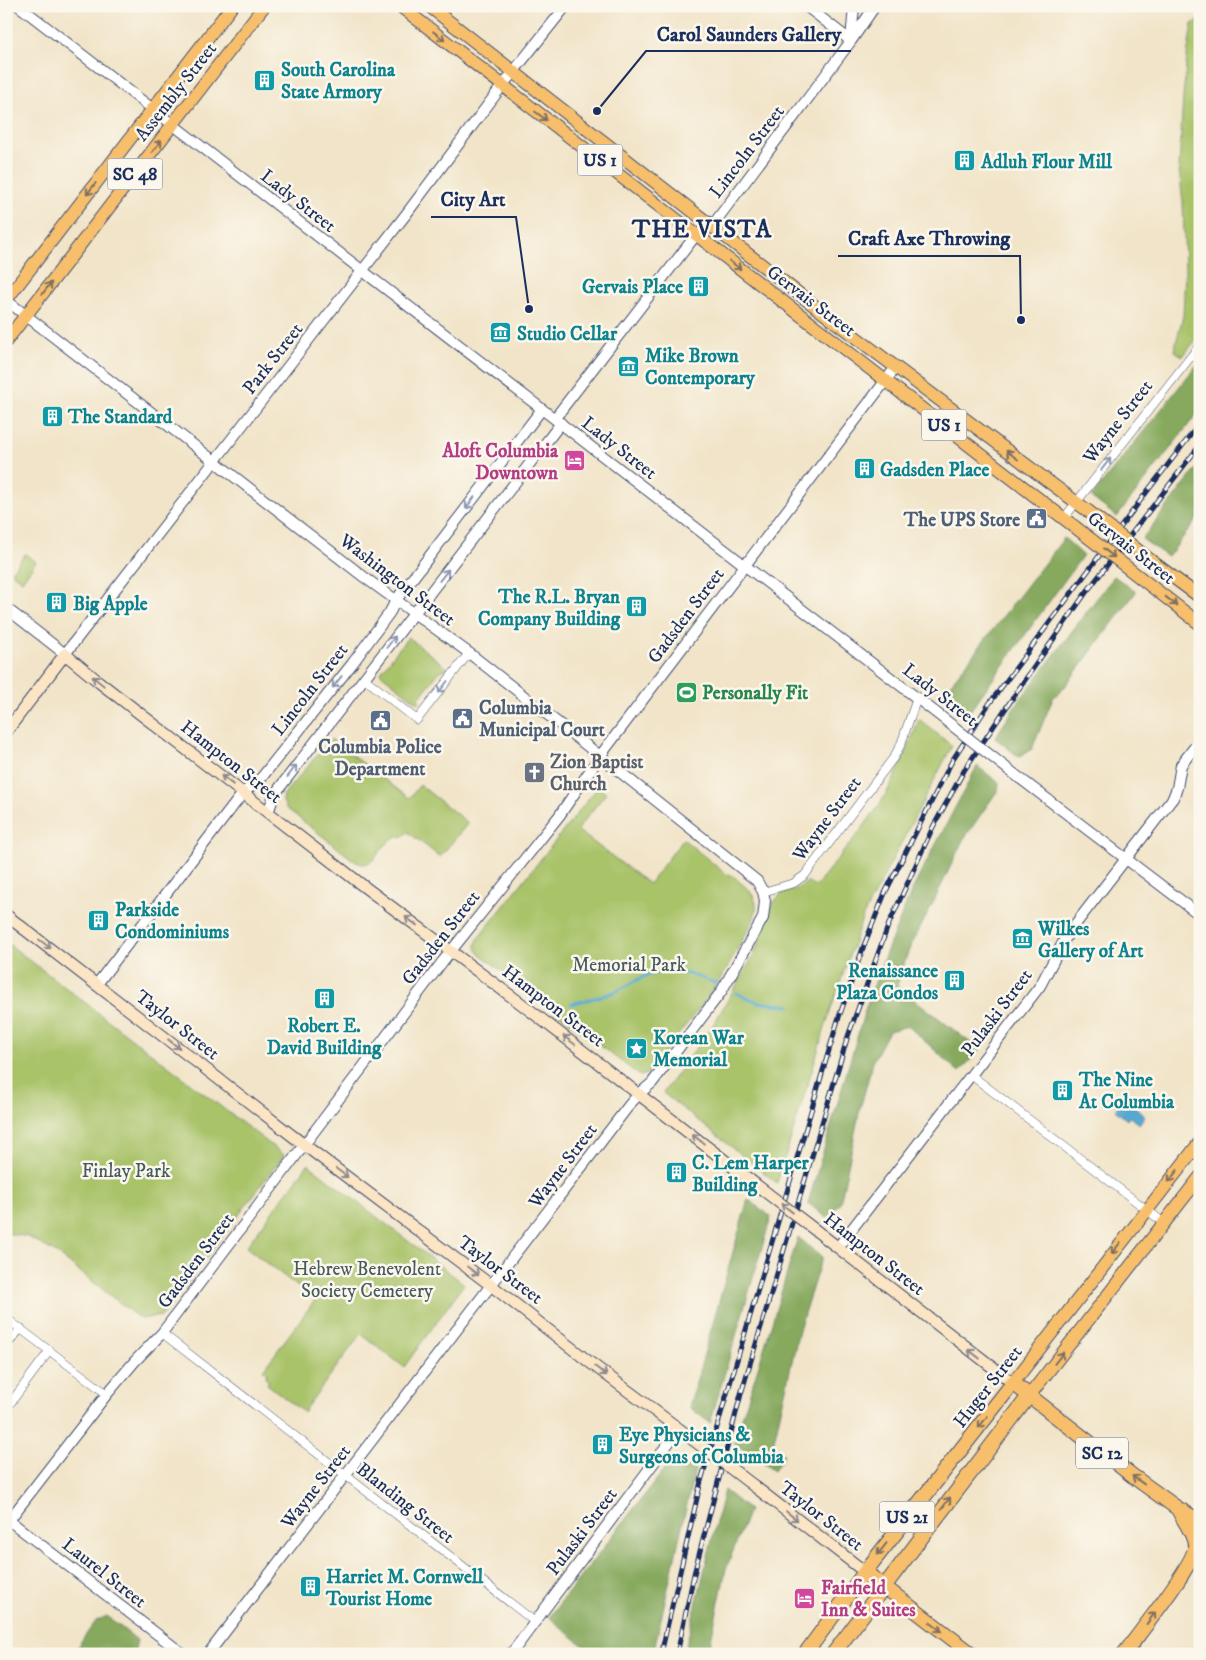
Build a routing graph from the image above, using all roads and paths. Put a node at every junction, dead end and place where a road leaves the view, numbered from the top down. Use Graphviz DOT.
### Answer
graph roads {
  1 [pos="20,6"];
  2 [pos="232,6"];
  3 [pos="264,6"];
  4 [pos="400,6"];
  5 [pos="429,6"];
  6 [pos="566,6"];
  7 [pos="806,6"];
  8 [pos="854,6"];
  9 [pos="875,6"];
  10 [pos="868,17"];
  11 [pos="851,41"];
  12 [pos="514,73"];
  13 [pos="502,86"];
  14 [pos="153,109"];
  15 [pos="173,124"];
  16 [pos="712,226"];
  17 [pos="696,235"];
  18 [pos="362,270"];
  19 [pos="6,300"];
  20 [pos="26,315"];
  21 [pos="6,341"];
  22 [pos="1200,345"];
  23 [pos="896,367"];
  24 [pos="886,380"];
  25 [pos="542,409"];
  26 [pos="558,421"];
  27 [pos="215,461"];
  28 [pos="1076,502"];
  29 [pos="1064,518"];
  30 [pos="745,565"];
  31 [pos="1200,598"];
  32 [pos="396,600"];
  33 [pos="6,608"];
  34 [pos="414,613"];
  35 [pos="1200,624"];
  36 [pos="469,653"];
  37 [pos="65,654"];
  38 [pos="364,678"];
  39 [pos="917,698"];
  40 [pos="6,732"];
  41 [pos="1200,740"];
  42 [pos="600,756"];
  43 [pos="243,793"];
  44 [pos="268,813"];
  45 [pos="1126,859"];
  46 [pos="763,892"];
  47 [pos="6,915"];
  48 [pos="1200,915"];
  49 [pos="450,950"];
  50 [pos="97,984"];
  51 [pos="970,1075"];
  52 [pos="639,1094"];
  53 [pos="1200,1142"];
  54 [pos="304,1144"];
  55 [pos="1200,1177"];
  56 [pos="1146,1210"];
  57 [pos="1164,1223"];
  58 [pos="838,1247"];
  59 [pos="492,1286"];
  60 [pos="6,1318"];
  61 [pos="21,1328"];
  62 [pos="162,1333"];
  63 [pos="6,1346"];
  64 [pos="50,1350"];
  65 [pos="1013,1383"];
  66 [pos="107,1394"];
  67 [pos="1029,1396"];
  68 [pos="6,1409"];
  69 [pos="679,1429"];
  70 [pos="346,1475"];
  71 [pos="1177,1508"];
  72 [pos="1197,1518"];
  73 [pos="7,1521"];
  74 [pos="1200,1564"];
  75 [pos="864,1572"];
  76 [pos="1178,1582"];
  77 [pos="884,1586"];
  78 [pos="535,1622"];
  79 [pos="183,1654"];
  80 [pos="208,1654"];
  81 [pos="511,1654"];
  82 [pos="805,1654"];
  83 [pos="833,1654"];
  84 [pos="972,1654"];
  85 [pos="1124,1654"];
  1 -- 14 [label="street, Lady Street"];
  2 -- 14 [label="main road, Assembly Street / SC 48"];
  3 -- 15 [label="main road, Assembly Street / SC 48"];
  4 -- 13 [label="main road, Gervais Street / US 1, one-way"];
  5 -- 12 [label="main road, Gervais Street"];
  6 -- 12 [label="street, Park Street"];
  7 -- 11 [label="street"];
  8 -- 10 [label="street"];
  8 -- 11 [label="street"];
  9 -- 10 [label="street, Lincoln Street"];
  10 -- 11 [label="street, Lincoln Street"];
  11 -- 16 [label="street, Lincoln Street"];
  12 -- 13 [label="street, Park Street"];
  12 -- 16 [label="main road, Gervais Street"];
  13 -- 17 [label="main road, Gervais Street / US 1, one-way"];
  13 -- 18 [label="street, Park Street"];
  14 -- 15 [label="street, Lady Street"];
  14 -- 19 [label="main road, Assembly Street / SC 48, one-way"];
  15 -- 18 [label="street, Lady Street"];
  20 -- 15 [label="main road, Assembly Street / SC 48, one-way"];
  16 -- 17 [label="street, Lincoln Street"];
  16 -- 23 [label="main road, Gervais Street"];
  17 -- 24 [label="main road, Gervais Street / US 1, one-way"];
  17 -- 26 [label="street, Lincoln Street"];
  18 -- 25 [label="street, Lady Street"];
  18 -- 27 [label="street, Park Street"];
  19 -- 20 [label="street, Washington Street"];
  20 -- 21 [label="main road, Assembly Street / SC 48"];
  20 -- 27 [label="street, Washington Street"];
  28 -- 22 [label="street, Wayne Street, one-way"];
  23 -- 24 [label="street, Gadsden Street"];
  28 -- 23 [label="main road, Gervais Street, one-way"];
  24 -- 29 [label="main road, Gervais Street / US 1"];
  24 -- 30 [label="street, Gadsden Street"];
  25 -- 26 [label="street, Lady Street"];
  25 -- 32 [label="street, Lincoln Street, one-way"];
  26 -- 30 [label="street, Lady Street"];
  34 -- 26 [label="street, Lincoln Street, one-way"];
  27 -- 32 [label="street, Washington Street"];
  27 -- 37 [label="street, Park Street"];
  28 -- 29 [label="street, Wayne Street"];
  28 -- 31 [label="main road, Gervais Street, bridge"];
  29 -- 35 [label="main road, Gervais Street / US 1, one-way, bridge"];
  30 -- 39 [label="street, Lady Street"];
  30 -- 42 [label="street, Gadsden Street"];
  32 -- 34 [label="street, Washington Street"];
  32 -- 43 [label="street, Lincoln Street, one-way"];
  33 -- 37 [label="street, Hampton Street"];
  34 -- 36 [label="street, Washington Street"];
  38 -- 34 [label="street, Lincoln Street, one-way"];
  36 -- 38 [label="street, one-way"];
  36 -- 42 [label="street, Washington Street"];
  37 -- 40 [label="main road, Park Street"];
  43 -- 37 [label="main road, Hampton Street / SC 12, one-way"];
  44 -- 38 [label="street, Lincoln Street, one-way"];
  39 -- 45 [label="street, Lady Street, bridge"];
  39 -- 46 [label="street, Wayne Street"];
  41 -- 45 [label="street, Pulaski Street"];
  42 -- 46 [label="street, Washington Street"];
  42 -- 49 [label="street, Gadsden Street"];
  43 -- 44 [label="main road, Hampton Street / SC 12"];
  43 -- 50 [label="street, Lincoln Street"];
  49 -- 44 [label="main road, Hampton Street / SC 12, one-way"];
  45 -- 48 [label="street, Lady Street"];
  45 -- 51 [label="street, Pulaski Street"];
  46 -- 52 [label="street, Wayne Street"];
  47 -- 50 [label="main road, Taylor Street, one-way"];
  52 -- 49 [label="main road, Hampton Street / SC 12, one-way"];
  49 -- 54 [label="street, Gadsden Street"];
  50 -- 54 [label="main road, Taylor Street, one-way"];
  51 -- 56 [label="street"];
  51 -- 58 [label="street, Pulaski Street"];
  58 -- 52 [label="main road, Hampton Street / SC 12, one-way, bridge"];
  52 -- 59 [label="street, Wayne Street"];
  53 -- 56 [label="main road, Huger Street / US 21, one-way"];
  54 -- 59 [label="main road, Taylor Street, one-way"];
  54 -- 62 [label="street, Gadsden Street"];
  55 -- 57 [label="main road, Huger Street / US 21"];
  56 -- 57 [label="street"];
  56 -- 65 [label="main road, Huger Street / US 21, one-way"];
  67 -- 57 [label="main road, Huger Street / US 21, one-way"];
  65 -- 58 [label="main road, Hampton Street / SC 12, one-way"];
  59 -- 69 [label="main road, Taylor Street, one-way"];
  59 -- 70 [label="street, Wayne Street"];
  60 -- 61 [label="street"];
  61 -- 63 [label="street"];
  61 -- 64 [label="street"];
  62 -- 66 [label="street, Gadsden Street"];
  62 -- 70 [label="street, Blanding Street"];
  64 -- 66 [label="street"];
  64 -- 68 [label="street"];
  65 -- 67 [label="highway, Hampton Street / SC 12"];
  65 -- 75 [label="highway, Huger Street / US 21, one-way"];
  66 -- 73 [label="street, Gadsden Street"];
  71 -- 67 [label="highway, Hampton Street / SC 12, one-way"];
  77 -- 67 [label="highway, Huger Street / US 21, one-way"];
  69 -- 75 [label="main road, Taylor Street, one-way, bridge"];
  69 -- 78 [label="street, Pulaski Street"];
  70 -- 78 [label="street, Blanding Street"];
  70 -- 80 [label="street, Wayne Street"];
  71 -- 72 [label="highway, Hampton Street / SC 12"];
  71 -- 76 [label="highway"];
  73 -- 79 [label="street, Laurel Street"];
  74 -- 76 [label="highway"];
  75 -- 77 [label="highway, Taylor Street"];
  75 -- 82 [label="highway, Huger Street / US 21"];
  85 -- 76 [label="highway, one-way"];
  77 -- 83 [label="highway, Huger Street / US 21"];
  77 -- 84 [label="highway, Taylor Street, one-way"];
  78 -- 81 [label="street, Pulaski Street"];
}
